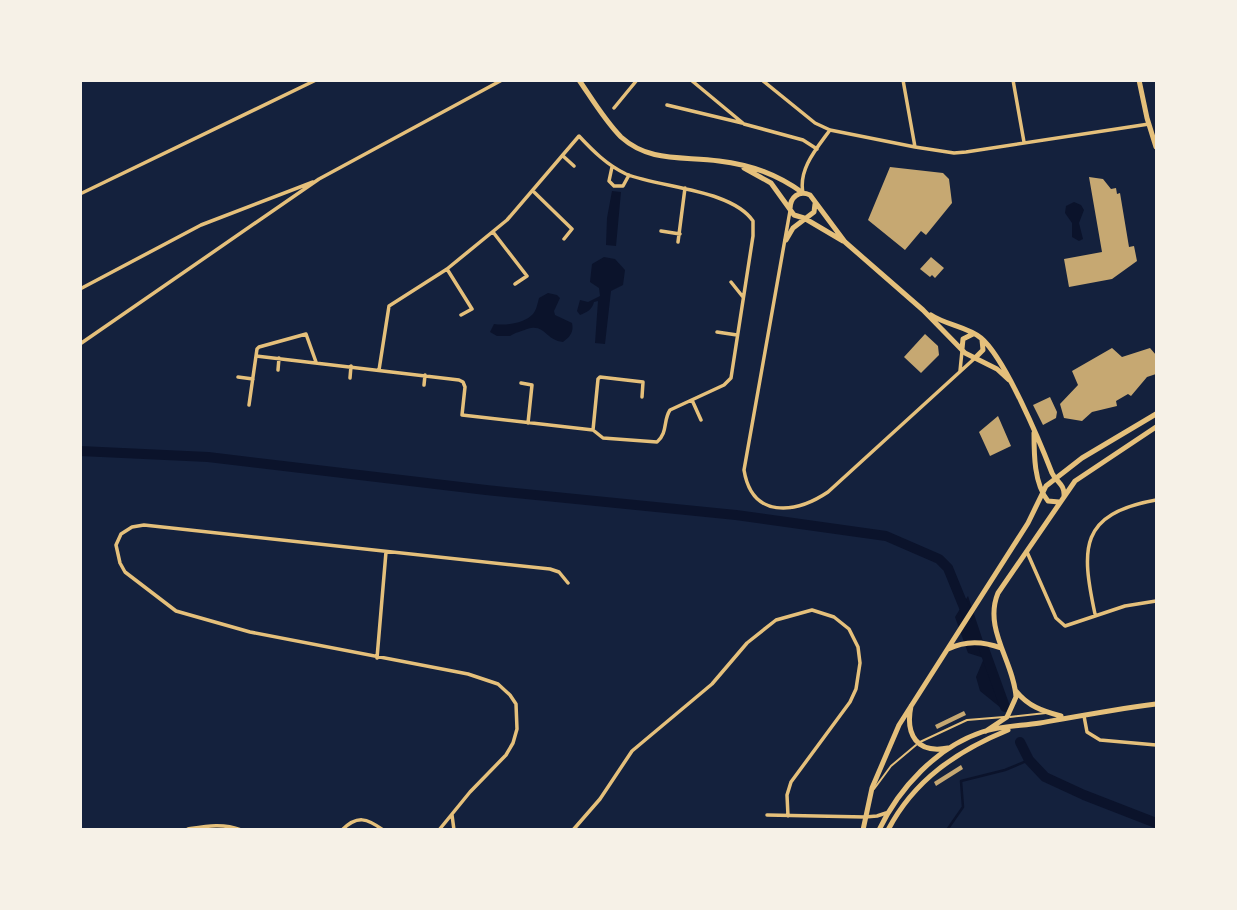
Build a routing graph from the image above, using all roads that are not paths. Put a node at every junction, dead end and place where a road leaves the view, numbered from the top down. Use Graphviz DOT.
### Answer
graph roads {
  1 [pos="316,80"];
  2 [pos="502,80"];
  3 [pos="579,80"];
  4 [pos="637,80"];
  5 [pos="691,80"];
  6 [pos="762,80"];
  7 [pos="903,80"];
  8 [pos="1013,80"];
  9 [pos="1139,80"];
  10 [pos="632,83"];
  11 [pos="667,105"];
  12 [pos="614,108"];
  13 [pos="744,124"];
  14 [pos="1149,124"];
  15 [pos="830,130"];
  16 [pos="1024,142"];
  17 [pos="915,147"];
  18 [pos="1157,148"];
  19 [pos="817,149"];
  20 [pos="563,156"];
  21 [pos="738,164"];
  22 [pos="574,166"];
  23 [pos="612,167"];
  24 [pos="629,175"];
  25 [pos="319,179"];
  26 [pos="685,188"];
  27 [pos="534,192"];
  28 [pos="803,193"];
  29 [pos="80,194"];
  30 [pos="815,201"];
  31 [pos="790,209"];
  32 [pos="804,218"];
  33 [pos="661,231"];
  34 [pos="493,232"];
  35 [pos="680,233"];
  36 [pos="564,239"];
  37 [pos="786,240"];
  38 [pos="678,242"];
  39 [pos="845,242"];
  40 [pos="447,269"];
  41 [pos="730,282"];
  42 [pos="516,284"];
  43 [pos="80,289"];
  44 [pos="743,297"];
  45 [pos="923,310"];
  46 [pos="461,315"];
  47 [pos="717,332"];
  48 [pos="737,335"];
  49 [pos="978,336"];
  50 [pos="80,344"];
  51 [pos="962,349"];
  52 [pos="256,356"];
  53 [pos="279,358"];
  54 [pos="975,358"];
  55 [pos="316,362"];
  56 [pos="351,366"];
  57 [pos="278,370"];
  58 [pos="379,370"];
  59 [pos="960,371"];
  60 [pos="425,375"];
  61 [pos="239,377"];
  62 [pos="253,379"];
  63 [pos="350,379"];
  64 [pos="1009,380"];
  65 [pos="521,383"];
  66 [pos="424,385"];
  67 [pos="642,397"];
  68 [pos="692,400"];
  69 [pos="249,405"];
  70 [pos="1157,414"];
  71 [pos="701,420"];
  72 [pos="528,423"];
  73 [pos="1157,427"];
  74 [pos="593,430"];
  75 [pos="1034,430"];
  76 [pos="1055,479"];
  77 [pos="1043,492"];
  78 [pos="1062,499"];
  79 [pos="1157,500"];
  80 [pos="1026,550"];
  81 [pos="386,551"];
  82 [pos="568,583"];
  83 [pos="1157,601"];
  84 [pos="1095,614"];
  85 [pos="1001,648"];
  86 [pos="945,651"];
  87 [pos="377,658"];
  88 [pos="1016,691"];
  89 [pos="912,703"];
  90 [pos="1157,704"];
  91 [pos="1049,713"];
  92 [pos="1084,714"];
  93 [pos="1007,717"];
  94 [pos="1062,717"];
  95 [pos="1017,726"];
  96 [pos="986,731"];
  97 [pos="918,743"];
  98 [pos="1157,745"];
  99 [pos="949,748"];
  100 [pos="870,795"];
  101 [pos="890,810"];
  102 [pos="452,815"];
  103 [pos="767,815"];
  104 [pos="788,816"];
  105 [pos="865,817"];
  106 [pos="188,830"];
  107 [pos="241,830"];
  108 [pos="342,830"];
  109 [pos="383,830"];
  110 [pos="439,830"];
  111 [pos="454,830"];
  112 [pos="573,830"];
  113 [pos="863,830"];
  114 [pos="879,830"];
  115 [pos="888,830"];
  1 -- 29 [label="street"];
  2 -- 25 [label="street"];
  3 -- 21 [label="street"];
  4 -- 10 [label="street"];
  5 -- 13 [label="street"];
  6 -- 15 [label="street"];
  7 -- 17 [label="street"];
  8 -- 16 [label="street"];
  9 -- 14 [label="street"];
  10 -- 12 [label="street"];
  11 -- 13 [label="street"];
  13 -- 19 [label="street"];
  14 -- 16 [label="street"];
  14 -- 18 [label="street"];
  15 -- 17 [label="street"];
  15 -- 19 [label="street"];
  16 -- 17 [label="street"];
  19 -- 28 [label="street"];
  20 -- 22 [label="street"];
  20 -- 23 [label="street"];
  20 -- 27 [label="street"];
  21 -- 28 [label="street"];
  21 -- 31 [label="street"];
  23 -- 24 [label="street"];
  23 -- 24 [label="street"];
  24 -- 26 [label="street"];
  25 -- 43 [label="street"];
  25 -- 50 [label="street"];
  26 -- 35 [label="street"];
  26 -- 44 [label="street"];
  27 -- 34 [label="street"];
  27 -- 36 [label="street"];
  28 -- 30 [label="street"];
  28 -- 31 [label="street"];
  30 -- 32 [label="street"];
  30 -- 39 [label="street"];
  31 -- 32 [label="street"];
  31 -- 37 [label="street"];
  32 -- 37 [label="street"];
  32 -- 39 [label="street"];
  33 -- 35 [label="street"];
  34 -- 40 [label="street"];
  34 -- 42 [label="street"];
  35 -- 38 [label="street"];
  37 -- 59 [label="street"];
  39 -- 45 [label="street"];
  40 -- 46 [label="street"];
  40 -- 58 [label="street"];
  41 -- 44 [label="street"];
  44 -- 48 [label="street"];
  45 -- 49 [label="street"];
  45 -- 51 [label="street"];
  47 -- 48 [label="street"];
  48 -- 68 [label="street"];
  49 -- 51 [label="street"];
  49 -- 54 [label="street"];
  49 -- 64 [label="street"];
  51 -- 54 [label="street"];
  51 -- 59 [label="street"];
  52 -- 53 [label="street"];
  52 -- 55 [label="street"];
  52 -- 62 [label="street"];
  53 -- 55 [label="street"];
  53 -- 57 [label="street"];
  54 -- 59 [label="street"];
  54 -- 64 [label="street"];
  55 -- 56 [label="street"];
  56 -- 58 [label="street"];
  56 -- 63 [label="street"];
  58 -- 60 [label="street"];
  60 -- 66 [label="street"];
  60 -- 72 [label="street"];
  61 -- 62 [label="street"];
  62 -- 69 [label="street"];
  64 -- 75 [label="street"];
  65 -- 72 [label="street"];
  67 -- 74 [label="street"];
  68 -- 71 [label="street"];
  68 -- 74 [label="street"];
  70 -- 76 [label="street"];
  72 -- 74 [label="street"];
  73 -- 78 [label="street"];
  75 -- 76 [label="street"];
  75 -- 77 [label="street"];
  76 -- 77 [label="street"];
  76 -- 78 [label="street"];
  77 -- 78 [label="street"];
  77 -- 86 [label="street"];
  78 -- 80 [label="street"];
  79 -- 84 [label="street"];
  80 -- 84 [label="street"];
  80 -- 85 [label="street"];
  81 -- 82 [label="street"];
  81 -- 87 [label="street"];
  81 -- 87 [label="street"];
  83 -- 84 [label="street"];
  85 -- 86 [label="street"];
  85 -- 88 [label="street"];
  86 -- 89 [label="street"];
  87 -- 102 [label="street"];
  88 -- 91 [label="street"];
  88 -- 93 [label="street"];
  89 -- 97 [label="street"];
  89 -- 100 [label="street"];
  90 -- 92 [label="street"];
  91 -- 93 [label="lane"];
  91 -- 94 [label="street"];
  92 -- 94 [label="street"];
  92 -- 98 [label="street"];
  93 -- 96 [label="street"];
  93 -- 97 [label="lane"];
  94 -- 95 [label="street"];
  95 -- 96 [label="street"];
  95 -- 115 [label="street"];
  96 -- 99 [label="street"];
  97 -- 99 [label="street"];
  97 -- 100 [label="lane"];
  99 -- 101 [label="street"];
  100 -- 105 [label="street"];
  101 -- 105 [label="street"];
  101 -- 114 [label="street"];
  102 -- 110 [label="street"];
  102 -- 111 [label="street"];
  103 -- 104 [label="street"];
  104 -- 105 [label="street"];
  104 -- 112 [label="street"];
  105 -- 113 [label="street"];
  106 -- 107 [label="street"];
  108 -- 109 [label="street"];
}
